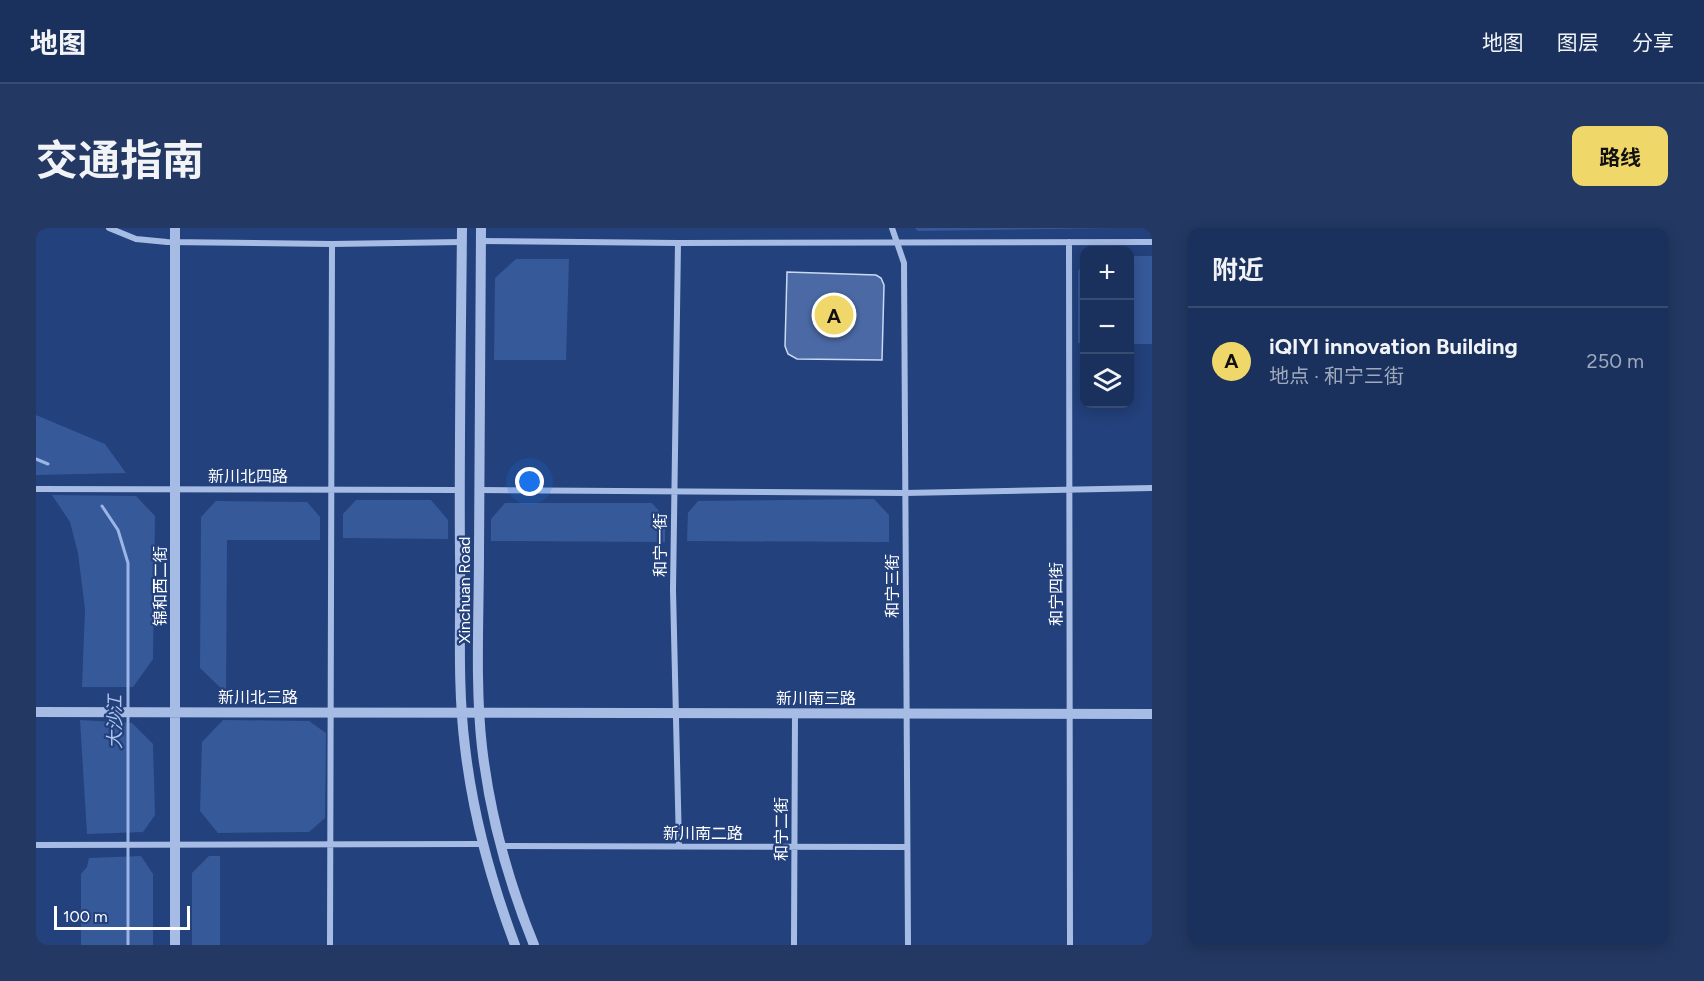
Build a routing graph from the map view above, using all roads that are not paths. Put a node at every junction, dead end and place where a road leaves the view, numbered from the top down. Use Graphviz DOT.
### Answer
graph roads {
  1 [pos="109,228"];
  2 [pos="175,228"];
  3 [pos="462,228"];
  4 [pos="481,228"];
  5 [pos="892,228"];
  6 [pos="175,242"];
  7 [pos="462,242"];
  8 [pos="481,242"];
  9 [pos="897,242"];
  10 [pos="1070,242"];
  11 [pos="1152,242"];
  12 [pos="678,243"];
  13 [pos="332,244"];
  14 [pos="1152,488"];
  15 [pos="36,489"];
  16 [pos="175,489"];
  17 [pos="1070,489"];
  18 [pos="330,490"];
  19 [pos="459,490"];
  20 [pos="479,490"];
  21 [pos="673,490"];
  22 [pos="905,493"];
  23 [pos="36,711"];
  24 [pos="175,711"];
  25 [pos="330,712"];
  26 [pos="462,712"];
  27 [pos="480,712"];
  28 [pos="676,713"];
  29 [pos="795,713"];
  30 [pos="906,714"];
  31 [pos="1070,714"];
  32 [pos="1152,714"];
  33 [pos="330,843"];
  34 [pos="175,844"];
  35 [pos="482,844"];
  36 [pos="36,845"];
  37 [pos="500,846"];
  38 [pos="680,846"];
  39 [pos="794,846"];
  40 [pos="907,847"];
  41 [pos="175,945"];
  42 [pos="330,945"];
  43 [pos="515,945"];
  44 [pos="534,945"];
  45 [pos="794,945"];
  46 [pos="908,945"];
  47 [pos="1070,945"];
  1 -- 6 [label="street"];
  2 -- 6 [label="street, 锦和西二街"];
  3 -- 7 [label="street, Xinchuan Road"];
  4 -- 8 [label="street, Xinchuan Road"];
  5 -- 9 [label="street, 和宁三街"];
  6 -- 13 [label="street"];
  6 -- 16 [label="street, 锦和西二街"];
  7 -- 13 [label="street"];
  7 -- 19 [label="street, Xinchuan Road"];
  8 -- 12 [label="street"];
  8 -- 20 [label="street, Xinchuan Road"];
  9 -- 10 [label="street"];
  9 -- 12 [label="street"];
  9 -- 22 [label="street, 和宁三街"];
  10 -- 11 [label="street"];
  10 -- 17 [label="street, 和宁四街"];
  12 -- 21 [label="street, 和宁一街"];
  13 -- 18 [label="street"];
  14 -- 17 [label="street"];
  15 -- 16 [label="street, 新川北四路"];
  16 -- 18 [label="street, 新川北四路"];
  16 -- 24 [label="street, 锦和西二街"];
  17 -- 22 [label="street"];
  17 -- 31 [label="street, 和宁四街"];
  18 -- 19 [label="street, 新川北四路"];
  18 -- 25 [label="street"];
  19 -- 26 [label="street, Xinchuan Road"];
  20 -- 21 [label="street"];
  20 -- 27 [label="street, Xinchuan Road"];
  21 -- 22 [label="street"];
  21 -- 28 [label="street, 和宁一街"];
  22 -- 30 [label="street, 和宁三街"];
  23 -- 24 [label="street, 新川北三路"];
  24 -- 25 [label="street, 新川北三路"];
  24 -- 34 [label="street, 锦和西二街"];
  25 -- 26 [label="street, 新川北三路"];
  25 -- 33 [label="street"];
  26 -- 27 [label="street, 新川北三路"];
  26 -- 35 [label="street, Xinchuan Road"];
  27 -- 28 [label="street, 新川南三路"];
  27 -- 37 [label="street, Xinchuan Road"];
  28 -- 29 [label="street, 新川南三路"];
  28 -- 38 [label="street, 和宁一街"];
  29 -- 30 [label="street, 新川南三路"];
  29 -- 39 [label="street, 和宁二街"];
  30 -- 31 [label="street, 新川南三路"];
  30 -- 40 [label="street, 和宁三街"];
  31 -- 32 [label="street, 新川南三路"];
  31 -- 47 [label="street, 和宁四街"];
  33 -- 34 [label="street"];
  33 -- 35 [label="street"];
  33 -- 42 [label="street"];
  34 -- 36 [label="street"];
  34 -- 41 [label="street, 锦和西二街"];
  35 -- 43 [label="street, Xinchuan Road"];
  37 -- 38 [label="street, 新川南二路"];
  37 -- 44 [label="street, Xinchuan Road"];
  38 -- 39 [label="street, 新川南二路"];
  39 -- 40 [label="street, 新川南二路"];
  39 -- 45 [label="street, 和宁二街"];
  40 -- 46 [label="street, 和宁三街"];
}
